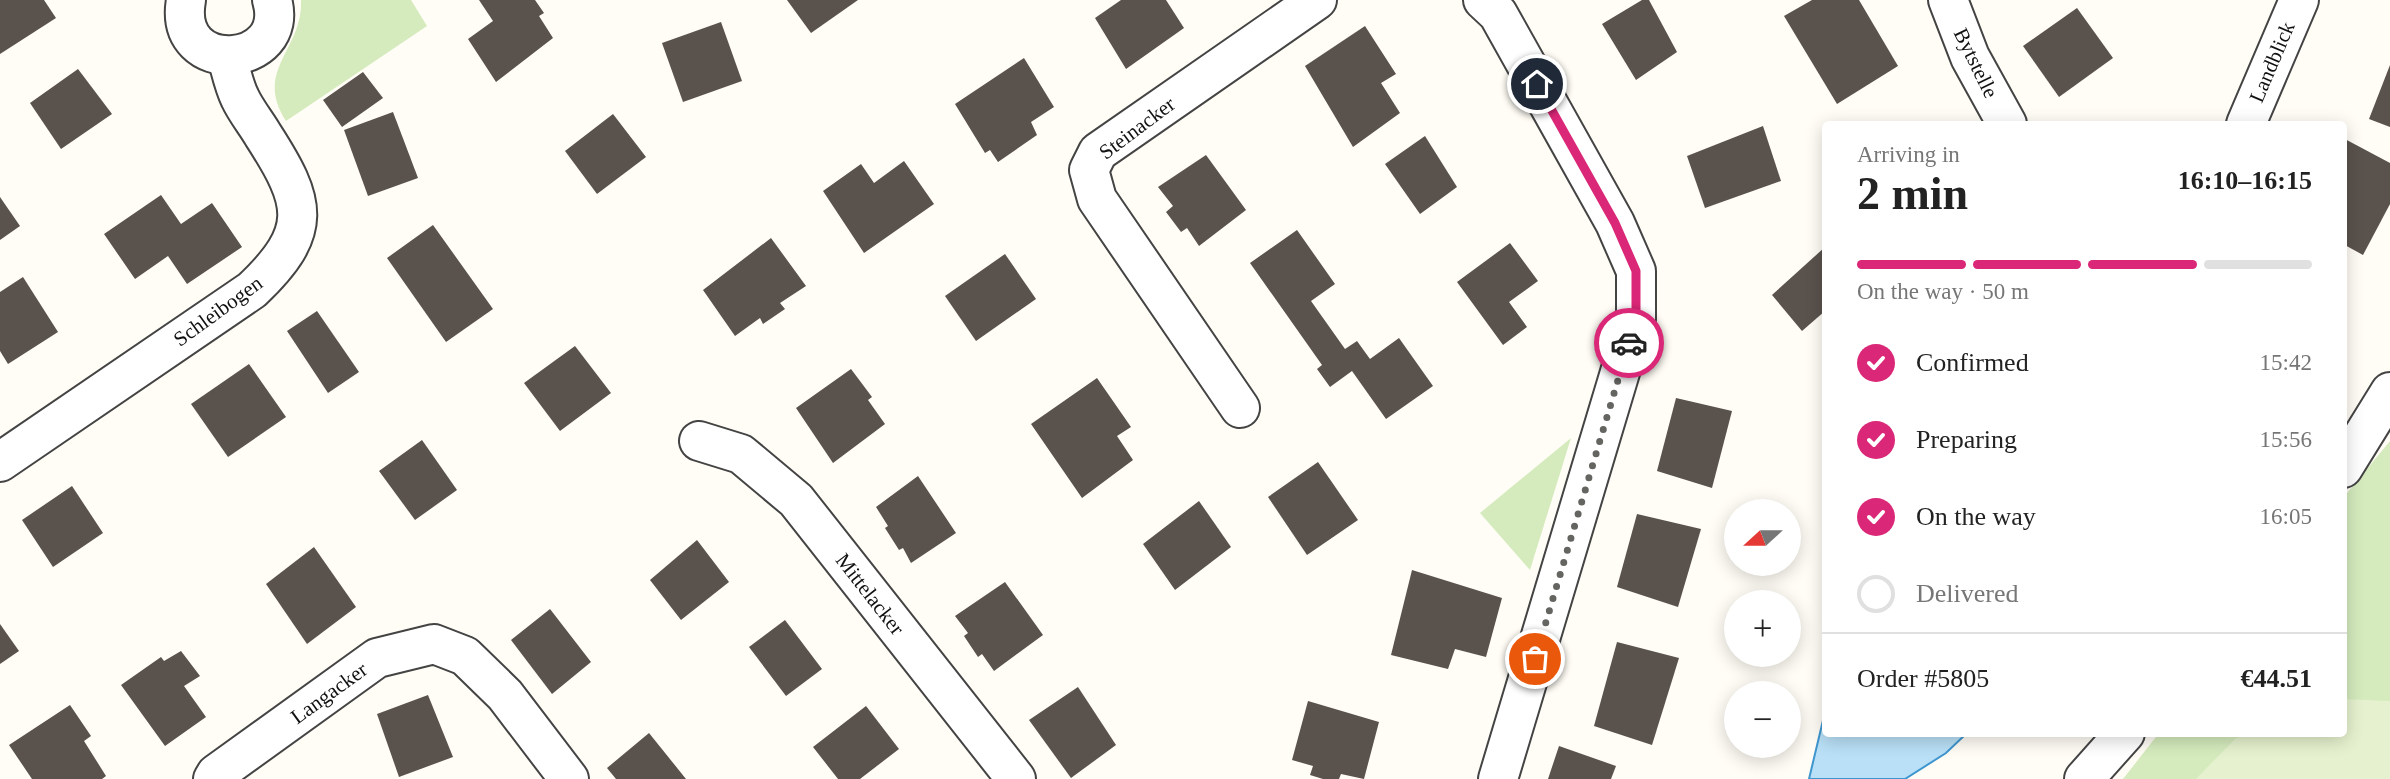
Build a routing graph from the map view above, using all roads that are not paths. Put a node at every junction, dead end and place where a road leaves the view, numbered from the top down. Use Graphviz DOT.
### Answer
graph roads {
  1 [pos="186,0"];
  2 [pos="272,0"];
  3 [pos="1317,0"];
  4 [pos="1483,0"];
  5 [pos="1948,0"];
  6 [pos="2299,0"];
  7 [pos="227,57"];
  8 [pos="2005,121"];
  9 [pos="2247,121"];
  10 [pos="2389,397"];
  11 [pos="1240,408"];
  12 [pos="699,441"];
  13 [pos="2,456"];
  14 [pos="2347,462"];
  15 [pos="2121,737"];
  16 [pos="213,779"];
  17 [pos="569,779"];
  18 [pos="1016,779"];
  19 [pos="1498,779"];
  20 [pos="2084,779"];
  1 -- 7 [label="street"];
  2 -- 7 [label="street"];
  3 -- 11 [label="street, Steinacker"];
  4 -- 19 [label="street"];
  5 -- 8 [label="street, Bytstelle"];
  6 -- 9 [label="street, Landblick"];
  7 -- 13 [label="street, Schleibogen"];
  10 -- 14 [label="street"];
  12 -- 18 [label="street, Mittelacker"];
  15 -- 20 [label="street"];
  16 -- 17 [label="street, Langacker"];
}
